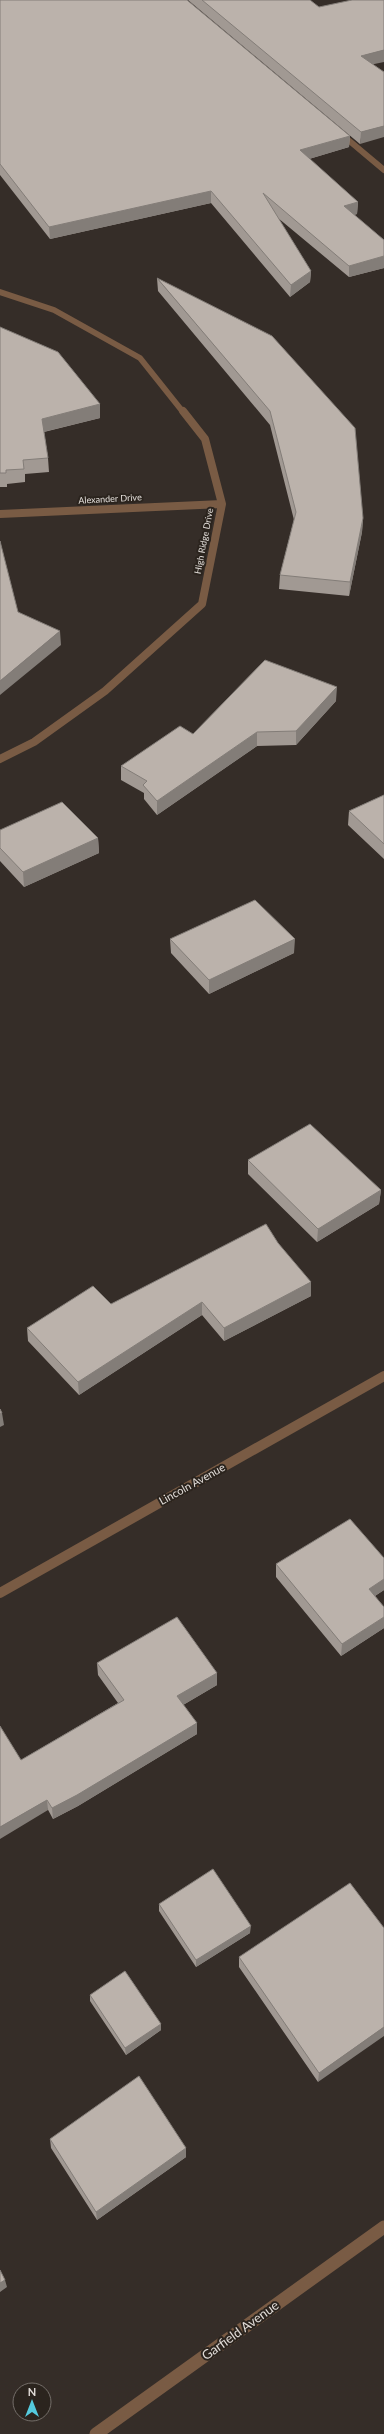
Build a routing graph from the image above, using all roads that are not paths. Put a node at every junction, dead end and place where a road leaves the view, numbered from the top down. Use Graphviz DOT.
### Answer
graph roads {
  1 [pos="336,130"];
  2 [pos="384,170"];
  3 [pos="0,292"];
  4 [pos="222,504"];
  5 [pos="0,514"];
  6 [pos="0,759"];
  7 [pos="384,1376"];
  8 [pos="0,1593"];
  9 [pos="384,2226"];
  10 [pos="96,2434"];
  1 -- 2 [label="street"];
  3 -- 4 [label="street, High Ridge Drive"];
  4 -- 5 [label="street, Alexander Drive"];
  4 -- 6 [label="street, High Ridge Drive"];
  7 -- 8 [label="street, Lincoln Avenue"];
  9 -- 10 [label="street, Garfield Avenue"];
}
